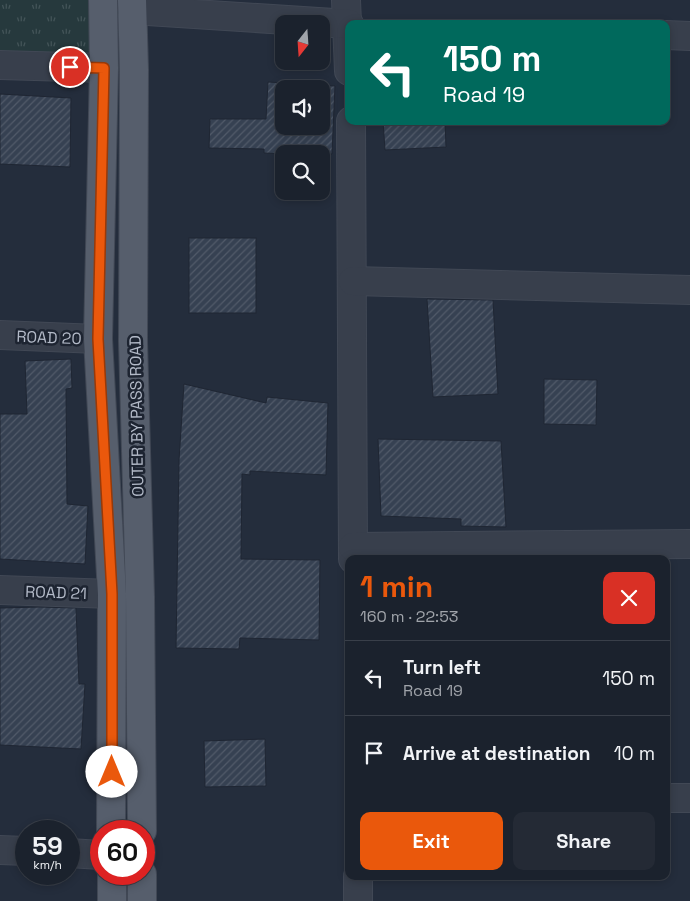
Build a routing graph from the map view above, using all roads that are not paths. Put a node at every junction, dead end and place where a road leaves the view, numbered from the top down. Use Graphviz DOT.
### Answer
graph roads {
  1 [pos="103,0"];
  2 [pos="132,5"];
  3 [pos="347,16"];
  4 [pos="670,35"];
  5 [pos="690,36"];
  6 [pos="0,65"];
  7 [pos="104,68"];
  8 [pos="351,125"];
  9 [pos="352,281"];
  10 [pos="690,290"];
  11 [pos="0,334"];
  12 [pos="98,339"];
  13 [pos="690,544"];
  14 [pos="353,553"];
  15 [pos="0,590"];
  16 [pos="112,594"];
  17 [pos="670,798"];
  18 [pos="690,798"];
  19 [pos="111,820"];
  20 [pos="142,820"];
  21 [pos="0,850"];
  22 [pos="15,851"];
  23 [pos="358,880"];
  24 [pos="112,885"];
  25 [pos="142,885"];
  26 [pos="112,901"];
  27 [pos="142,901"];
  28 [pos="358,901"];
  1 -- 7 [label="main road, OUTER BY PASS ROAD"];
  2 -- 3 [label="street"];
  2 -- 20 [label="main road, OUTER BY PASS ROAD"];
  4 -- 5 [label="street"];
  6 -- 7 [label="street"];
  7 -- 12 [label="main road, OUTER BY PASS ROAD"];
  8 -- 9 [label="street"];
  9 -- 10 [label="street"];
  9 -- 14 [label="street"];
  11 -- 12 [label="street, ROAD 20"];
  12 -- 16 [label="main road, OUTER BY PASS ROAD"];
  13 -- 14 [label="street"];
  15 -- 16 [label="street, ROAD 21"];
  16 -- 19 [label="main road, OUTER BY PASS ROAD"];
  17 -- 18 [label="street"];
  21 -- 22 [label="street"];
  23 -- 28 [label="street"];
  24 -- 26 [label="main road"];
  25 -- 27 [label="main road"];
}
